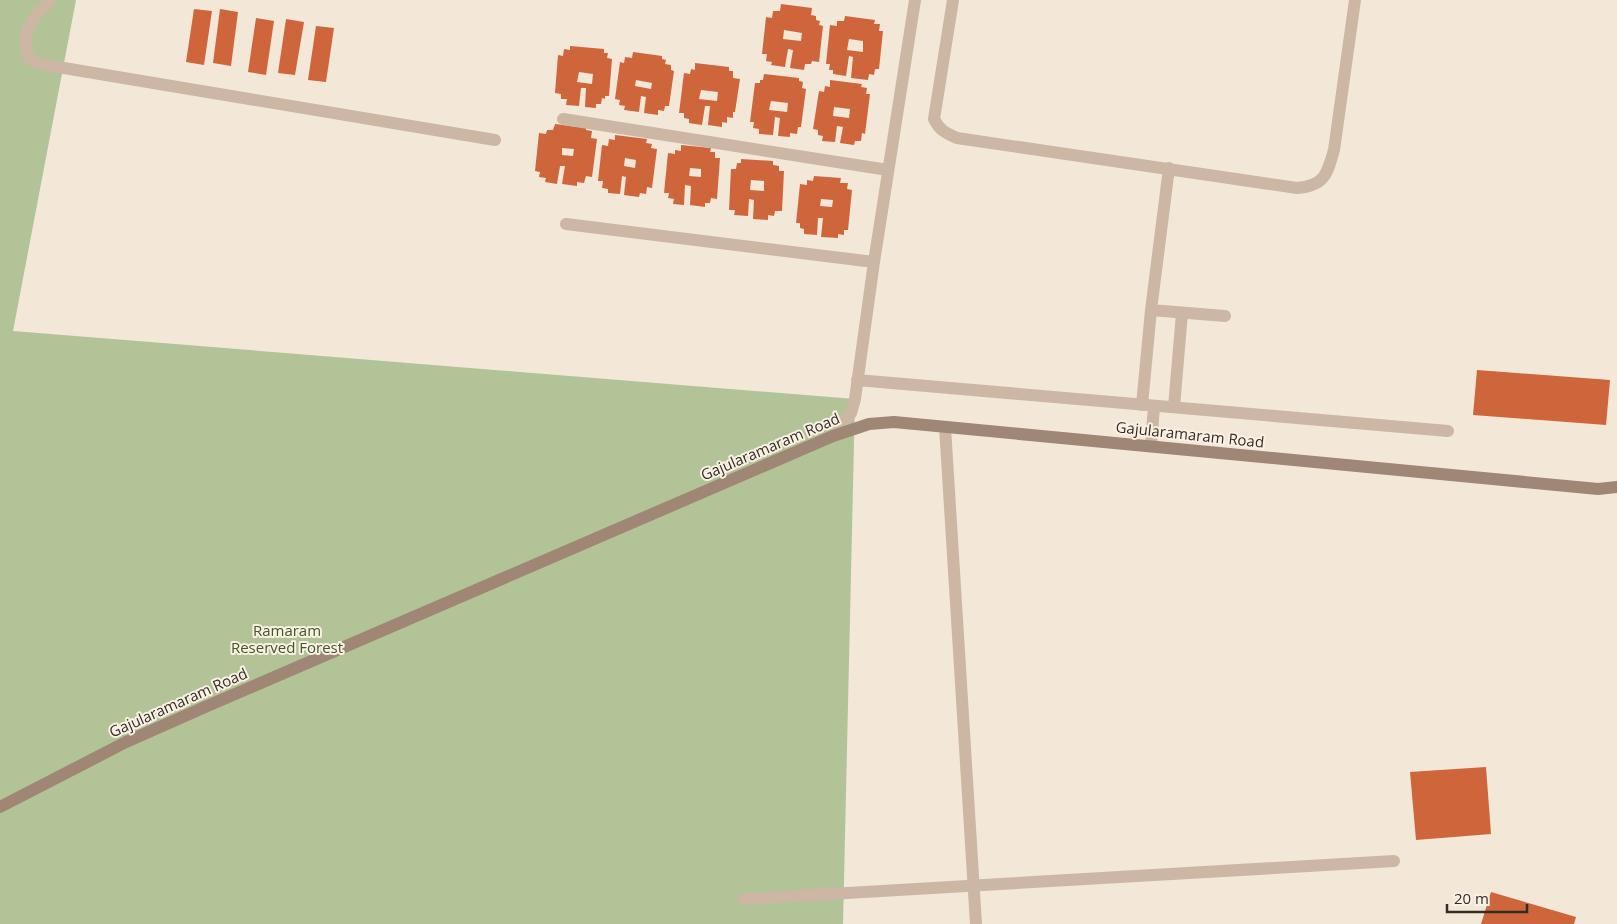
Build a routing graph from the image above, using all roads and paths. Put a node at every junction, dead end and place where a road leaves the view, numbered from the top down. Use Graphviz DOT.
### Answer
graph roads {
  1 [pos="52,0"];
  2 [pos="915,0"];
  3 [pos="953,0"];
  4 [pos="1355,0"];
  5 [pos="562,119"];
  6 [pos="495,140"];
  7 [pos="1169,168"];
  8 [pos="888,170"];
  9 [pos="566,224"];
  10 [pos="874,262"];
  11 [pos="1151,310"];
  12 [pos="1182,313"];
  13 [pos="1225,316"];
  14 [pos="857,380"];
  15 [pos="1148,405"];
  16 [pos="1174,407"];
  17 [pos="945,427"];
  18 [pos="1448,432"];
  19 [pos="833,436"];
  20 [pos="1151,446"];
  21 [pos="1617,487"];
  22 [pos="0,808"];
  23 [pos="1394,861"];
  24 [pos="974,886"];
  25 [pos="744,899"];
  26 [pos="976,924"];
  1 -- 6 [label="street"];
  2 -- 8 [label="street"];
  3 -- 7 [label="street"];
  4 -- 7 [label="street"];
  5 -- 8 [label="street"];
  7 -- 11 [label="street"];
  8 -- 10 [label="street"];
  9 -- 10 [label="street"];
  10 -- 14 [label="street"];
  11 -- 12 [label="street"];
  11 -- 15 [label="street"];
  12 -- 13 [label="street"];
  12 -- 16 [label="street"];
  14 -- 15 [label="street"];
  14 -- 19 [label="street"];
  15 -- 16 [label="street"];
  15 -- 20 [label="street"];
  16 -- 18 [label="street"];
  17 -- 19 [label="main road, Gajularamaram Road"];
  17 -- 20 [label="main road, Gajularamaram Road"];
  17 -- 24 [label="street"];
  19 -- 22 [label="main road, Gajularamaram Road"];
  20 -- 21 [label="main road, Gajularamaram Road"];
  23 -- 24 [label="street"];
  24 -- 25 [label="street"];
  24 -- 26 [label="street"];
}
